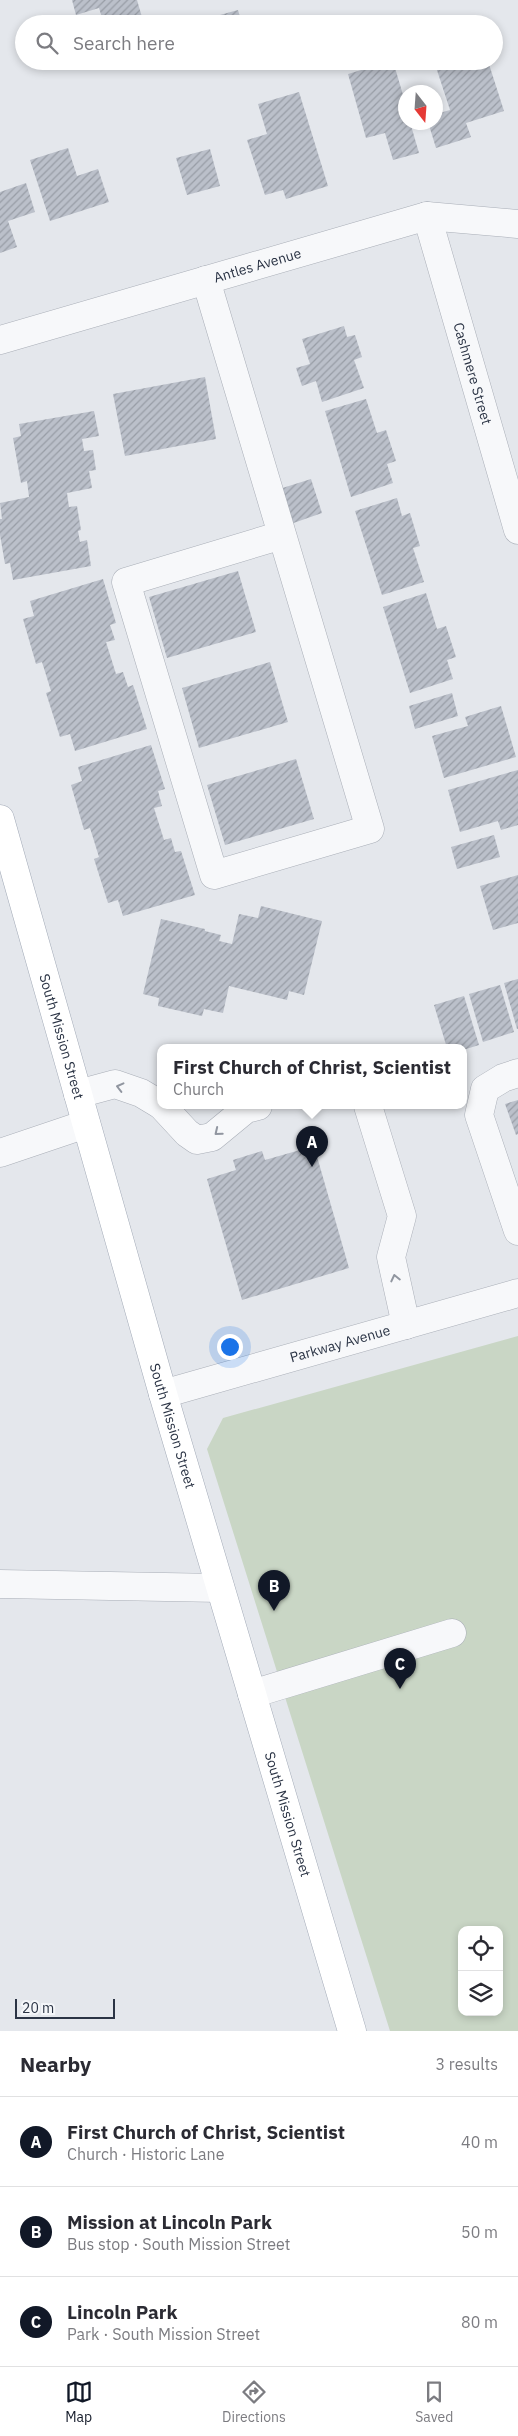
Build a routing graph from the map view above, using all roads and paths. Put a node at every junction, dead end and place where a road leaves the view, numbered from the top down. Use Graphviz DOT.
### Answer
graph roads {
  1 [pos="427,216"];
  2 [pos="518,224"];
  3 [pos="206,280"];
  4 [pos="0,340"];
  5 [pos="518,530"];
  6 [pos="282,535"];
  7 [pos="0,819"];
  8 [pos="518,1073"];
  9 [pos="78,1094"];
  10 [pos="157,1103"];
  11 [pos="165,1109"];
  12 [pos="246,1109"];
  13 [pos="369,1109"];
  14 [pos="86,1124"];
  15 [pos="0,1153"];
  16 [pos="518,1231"];
  17 [pos="518,1294"];
  18 [pos="406,1325"];
  19 [pos="163,1394"];
  20 [pos="0,1584"];
  21 [pos="220,1588"];
  22 [pos="452,1633"];
  23 [pos="252,1694"];
  24 [pos="352,2031"];
  1 -- 2 [label="street, Antles Avenue"];
  1 -- 3 [label="street, Antles Avenue"];
  1 -- 5 [label="street, Cashmere Street"];
  3 -- 4 [label="street, Antles Avenue"];
  3 -- 6 [label="street"];
  6 -- 6 [label="street"];
  7 -- 9 [label="main road, South Mission Street"];
  8 -- 16 [label="street"];
  10 -- 9 [label="street, one-way"];
  9 -- 14 [label="main road, South Mission Street"];
  12 -- 11 [label="street, one-way"];
  18 -- 13 [label="street, one-way"];
  14 -- 15 [label="street"];
  14 -- 19 [label="main road, South Mission Street"];
  17 -- 18 [label="street, Parkway Avenue"];
  18 -- 19 [label="street, Parkway Avenue"];
  19 -- 21 [label="main road, South Mission Street"];
  20 -- 21 [label="street"];
  21 -- 23 [label="main road, South Mission Street"];
  22 -- 23 [label="street"];
  23 -- 24 [label="main road, South Mission Street"];
}
